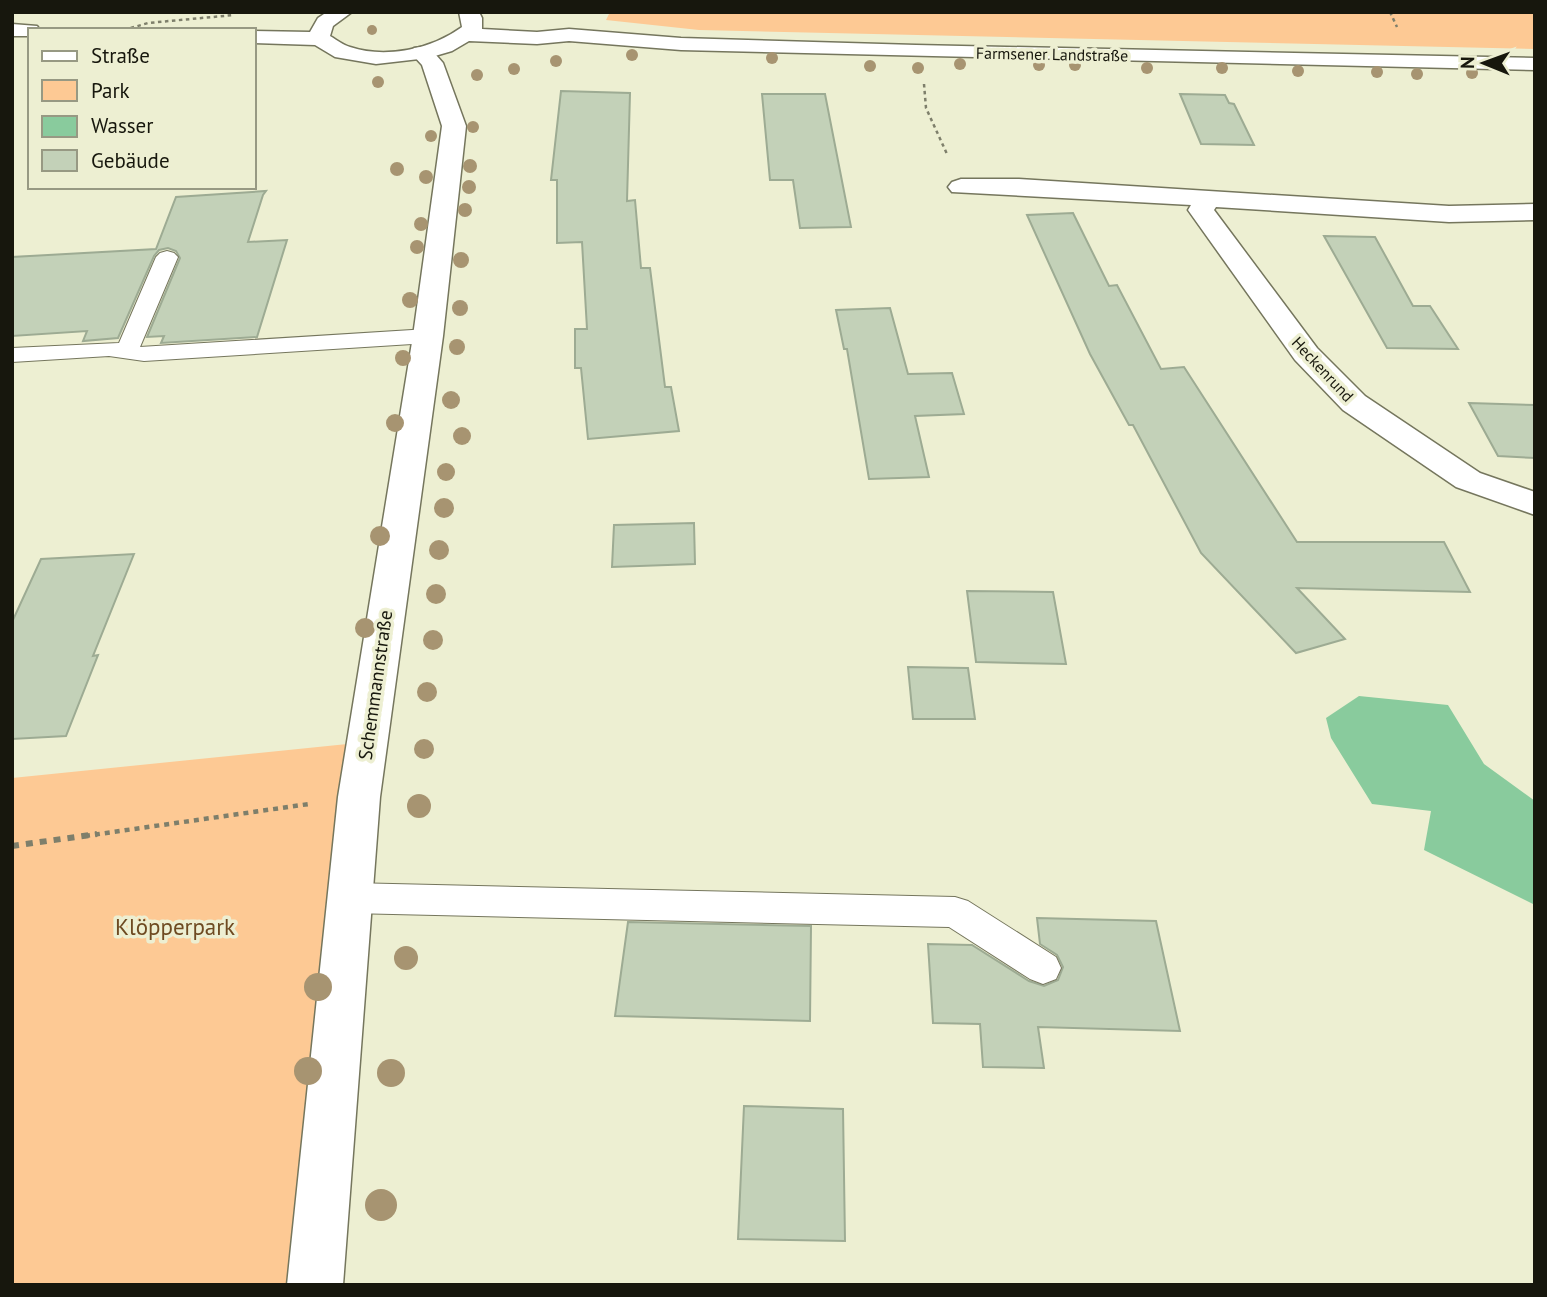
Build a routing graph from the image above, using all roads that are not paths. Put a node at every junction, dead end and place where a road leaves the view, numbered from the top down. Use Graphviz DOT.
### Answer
graph roads {
  1 [pos="342,12"];
  2 [pos="469,23"];
  3 [pos="256,31"];
  4 [pos="322,33"];
  5 [pos="256,37"];
  6 [pos="422,53"];
  7 [pos="393,56"];
  8 [pos="1534,65"];
  9 [pos="440,90"];
  10 [pos="961,187"];
  11 [pos="1208,200"];
  12 [pos="1535,212"];
  13 [pos="167,257"];
  14 [pos="428,336"];
  15 [pos="127,351"];
  16 [pos="12,355"];
  17 [pos="1535,504"];
  18 [pos="350,898"];
  19 [pos="1043,968"];
  20 [pos="315,1285"];
  1 -- 4 [label="street"];
  2 -- 6 [label="street, Farmsener Landstraße"];
  2 -- 8 [label="street, Farmsener Landstraße"];
  3 -- 4 [label="street, Farmsener Landstraße"];
  4 -- 5 [label="street, Farmsener Landstraße"];
  4 -- 7 [label="street, Farmsener Landstraße"];
  6 -- 7 [label="street, Farmsener Landstraße"];
  6 -- 9 [label="street, Schemmannstraße"];
  7 -- 9 [label="street"];
  9 -- 14 [label="street, Schemmannstraße"];
  10 -- 11 [label="street"];
  11 -- 12 [label="street"];
  11 -- 17 [label="street, Heckenrund"];
  13 -- 15 [label="lane"];
  14 -- 15 [label="lane"];
  14 -- 18 [label="street, Schemmannstraße"];
  15 -- 16 [label="lane"];
  18 -- 19 [label="lane"];
  18 -- 20 [label="street, Schemmannstraße"];
}
